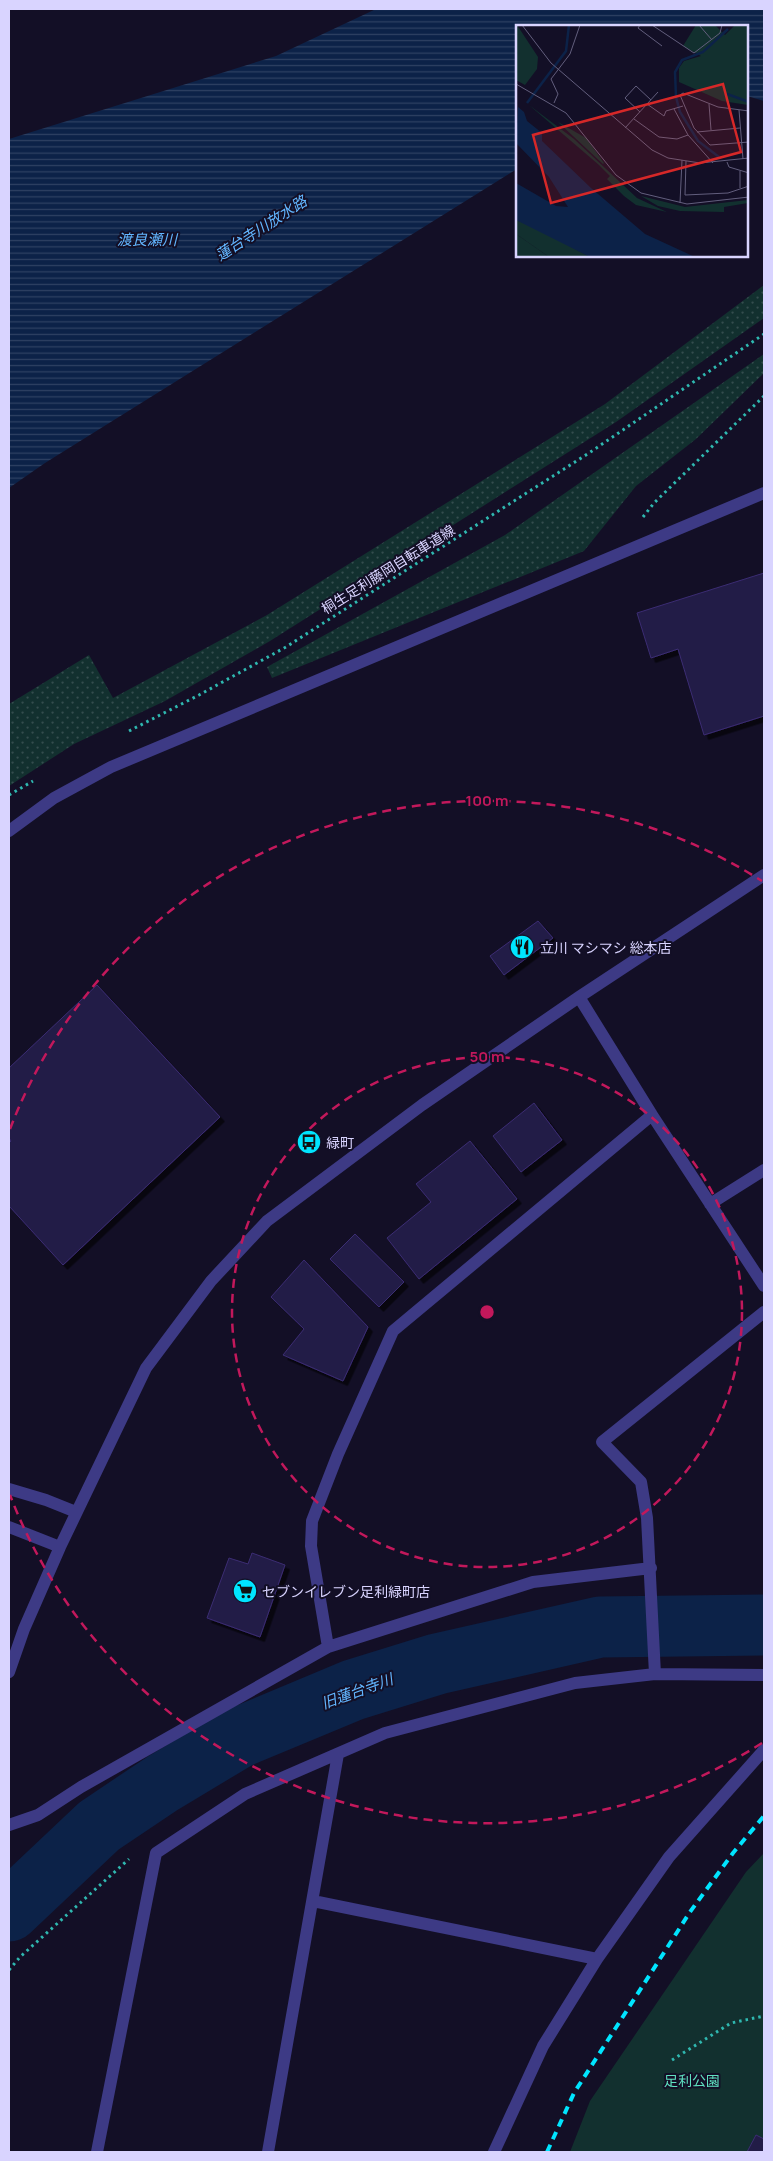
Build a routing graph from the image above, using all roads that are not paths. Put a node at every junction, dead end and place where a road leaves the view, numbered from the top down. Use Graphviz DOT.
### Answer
graph roads {
  1 [pos="764,493"];
  2 [pos="9,831"];
  3 [pos="764,875"];
  4 [pos="579,997"];
  5 [pos="652,1115"];
  6 [pos="764,1170"];
  7 [pos="710,1204"];
  8 [pos="764,1286"];
  9 [pos="764,1312"];
  10 [pos="9,1489"];
  11 [pos="76,1512"];
  12 [pos="9,1527"];
  13 [pos="60,1547"];
  14 [pos="651,1568"];
  15 [pos="328,1647"];
  16 [pos="9,1672"];
  17 [pos="655,1674"];
  18 [pos="764,1675"];
  19 [pos="764,1750"];
  20 [pos="338,1754"];
  21 [pos="9,1825"];
  22 [pos="313,1901"];
  23 [pos="597,1959"];
  24 [pos="97,2152"];
  25 [pos="268,2152"];
  26 [pos="494,2152"];
  1 -- 2 [label="street"];
  3 -- 4 [label="street"];
  4 -- 5 [label="street"];
  4 -- 11 [label="street"];
  5 -- 7 [label="street"];
  5 -- 15 [label="street"];
  6 -- 7 [label="street"];
  7 -- 8 [label="street"];
  9 -- 14 [label="street"];
  10 -- 11 [label="street"];
  11 -- 13 [label="street"];
  12 -- 13 [label="street"];
  13 -- 16 [label="street"];
  14 -- 15 [label="street"];
  14 -- 17 [label="street"];
  15 -- 21 [label="street"];
  17 -- 18 [label="street"];
  17 -- 20 [label="street"];
  19 -- 23 [label="street"];
  20 -- 22 [label="street"];
  20 -- 24 [label="street"];
  22 -- 23 [label="street"];
  22 -- 25 [label="street"];
  23 -- 26 [label="street"];
}
